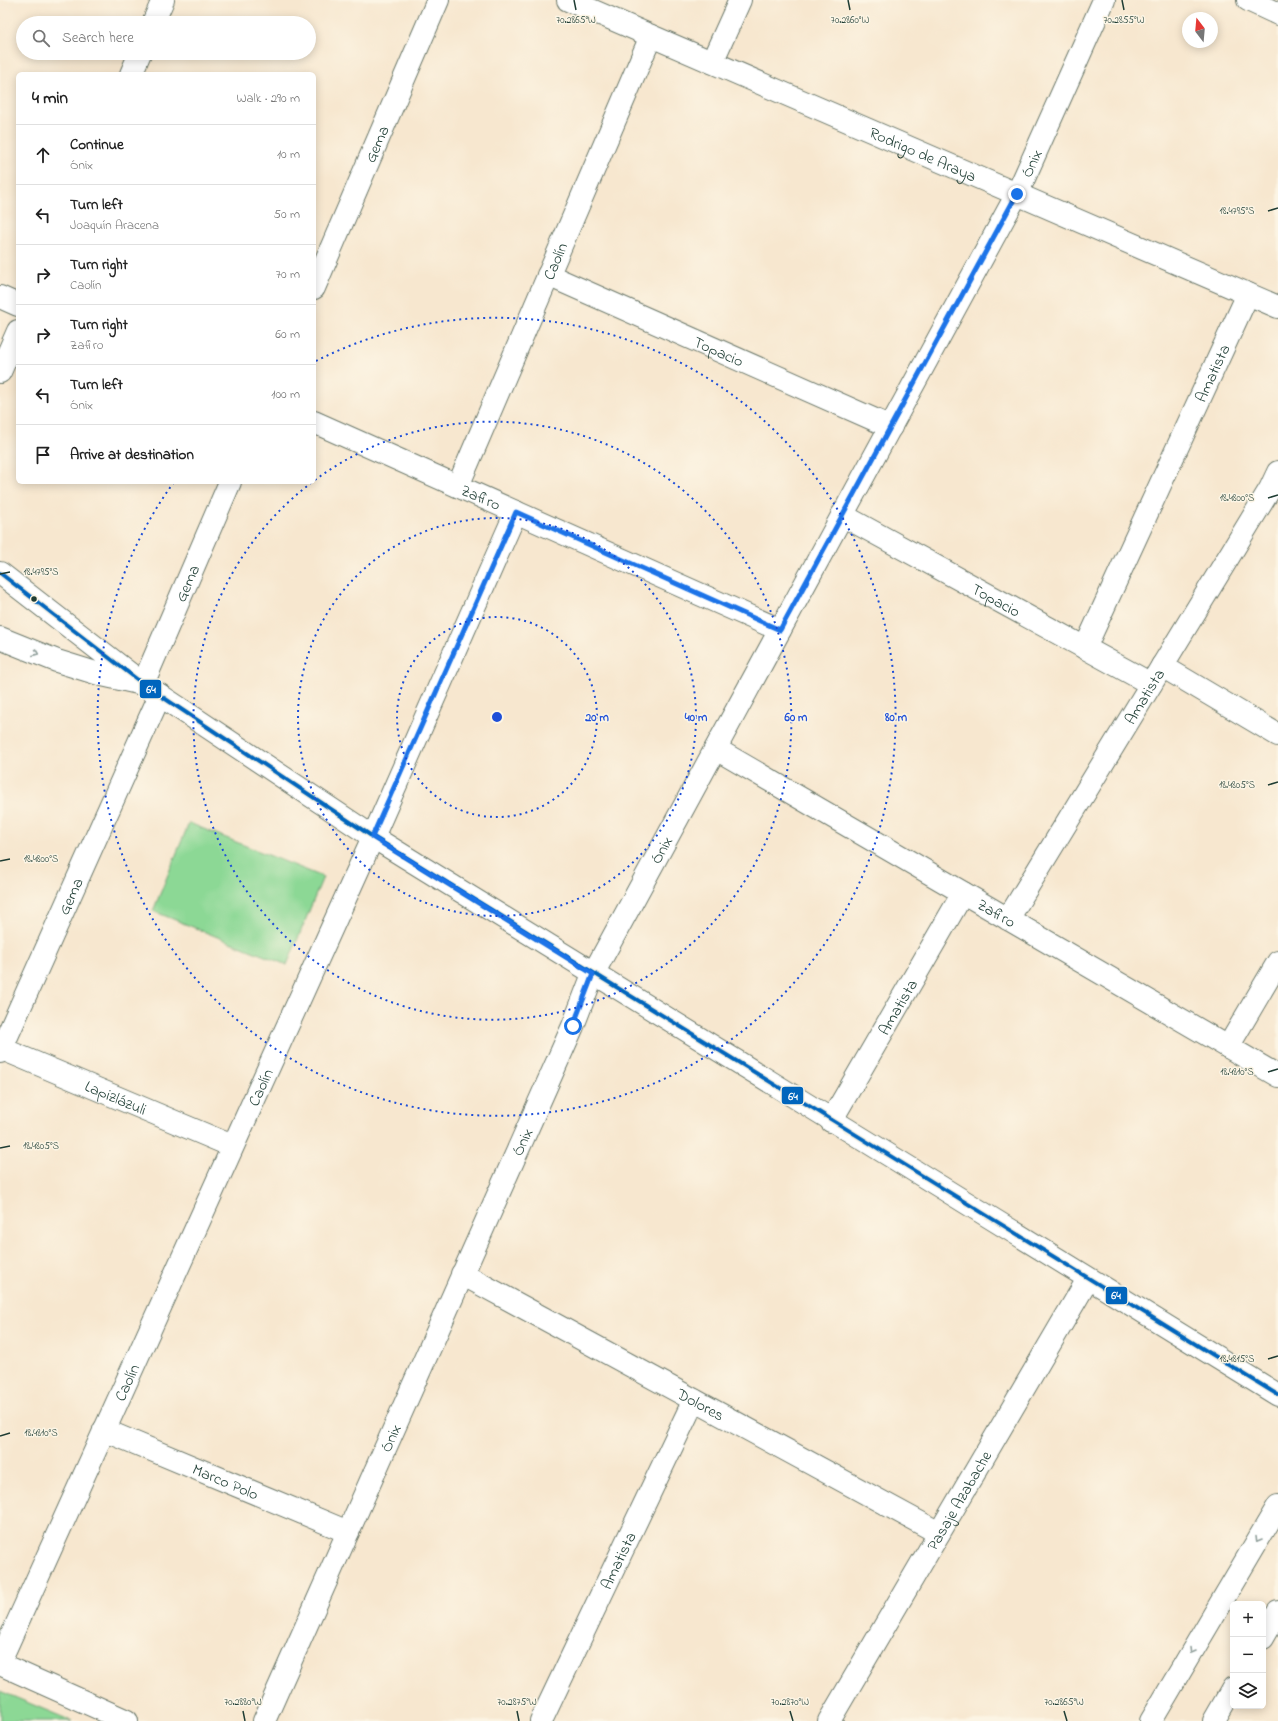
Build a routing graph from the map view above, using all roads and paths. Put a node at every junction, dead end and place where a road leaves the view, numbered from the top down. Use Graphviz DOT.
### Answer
graph roads {
  1 [pos="438,0"];
  2 [pos="568,0"];
  3 [pos="740,0"];
  4 [pos="1104,0"];
  5 [pos="1248,0"];
  6 [pos="161,1"];
  7 [pos="1278,14"];
  8 [pos="156,16"];
  9 [pos="651,36"];
  10 [pos="137,60"];
  11 [pos="712,62"];
  12 [pos="132,72"];
  13 [pos="1017,194"];
  14 [pos="548,275"];
  15 [pos="316,283"];
  16 [pos="1248,294"];
  17 [pos="0,297"];
  18 [pos="16,304"];
  19 [pos="1278,307"];
  20 [pos="16,336"];
  21 [pos="0,372"];
  22 [pos="316,423"];
  23 [pos="891,427"];
  24 [pos="1278,472"];
  25 [pos="229,484"];
  26 [pos="458,486"];
  27 [pos="516,512"];
  28 [pos="842,515"];
  29 [pos="0,573"];
  30 [pos="780,630"];
  31 [pos="0,638"];
  32 [pos="1085,648"];
  33 [pos="1162,666"];
  34 [pos="1151,684"];
  35 [pos="152,690"];
  36 [pos="1278,735"];
  37 [pos="716,749"];
  38 [pos="372,837"];
  39 [pos="963,893"];
  40 [pos="1008,919"];
  41 [pos="1278,962"];
  42 [pos="593,974"];
  43 [pos="1228,1047"];
  44 [pos="1,1050"];
  45 [pos="1278,1076"];
  46 [pos="831,1121"];
  47 [pos="232,1146"];
  48 [pos="462,1274"];
  49 [pos="1088,1279"];
  50 [pos="1278,1395"];
  51 [pos="694,1400"];
  52 [pos="104,1430"];
  53 [pos="1278,1506"];
  54 [pos="348,1532"];
  55 [pos="939,1533"];
  56 [pos="1278,1612"];
  57 [pos="1264,1637"];
  58 [pos="0,1661"];
  59 [pos="0,1664"];
  60 [pos="1230,1693"];
  61 [pos="127,1721"];
  62 [pos="264,1721"];
  63 [pos="541,1721"];
  64 [pos="829,1721"];
  65 [pos="1151,1721"];
  66 [pos="1214,1721"];
  1 -- 15 [label="street, Gema"];
  2 -- 9 [label="street, Rodrigo de Araya"];
  3 -- 11 [label="street"];
  4 -- 13 [label="street, Ónix"];
  5 -- 7 [label="street"];
  6 -- 8 [label="street"];
  9 -- 11 [label="street, Rodrigo de Araya"];
  9 -- 14 [label="street, Caolín"];
  10 -- 12 [label="street"];
  11 -- 13 [label="street, Rodrigo de Araya"];
  13 -- 16 [label="street, Rodrigo de Araya"];
  13 -- 23 [label="street, Ónix"];
  14 -- 23 [label="street, Topacio"];
  14 -- 26 [label="street, Caolín"];
  16 -- 19 [label="street, Rodrigo de Araya"];
  16 -- 32 [label="street, Amatista"];
  17 -- 18 [label="street"];
  20 -- 21 [label="street"];
  22 -- 26 [label="street, Zafiro"];
  23 -- 28 [label="street, Ónix"];
  24 -- 33 [label="street, Amatista"];
  25 -- 35 [label="street, Gema"];
  26 -- 27 [label="street, Zafiro"];
  27 -- 30 [label="street, Zafiro"];
  27 -- 38 [label="street, Caolín"];
  28 -- 30 [label="street, Ónix"];
  28 -- 32 [label="street, Topacio"];
  29 -- 35 [label="street"];
  30 -- 37 [label="street, Ónix"];
  31 -- 35 [label="street, one-way"];
  32 -- 34 [label="street, Topacio"];
  33 -- 34 [label="street, Amatista"];
  33 -- 36 [label="street"];
  34 -- 40 [label="street, Amatista"];
  35 -- 38 [label="street"];
  35 -- 44 [label="street, Gema"];
  37 -- 39 [label="street, Zafiro"];
  37 -- 42 [label="street, Ónix"];
  38 -- 42 [label="street"];
  38 -- 47 [label="street, Caolín"];
  39 -- 40 [label="street, Zafiro"];
  39 -- 46 [label="street, Amatista"];
  40 -- 43 [label="street, Zafiro"];
  41 -- 43 [label="street"];
  42 -- 46 [label="street"];
  42 -- 48 [label="street, Ónix"];
  43 -- 45 [label="street, Zafiro"];
  44 -- 47 [label="street, Lapizlázuli"];
  46 -- 49 [label="street"];
  47 -- 52 [label="street, Caolín"];
  48 -- 51 [label="street, Dolores"];
  48 -- 54 [label="street, Ónix"];
  49 -- 50 [label="street"];
  49 -- 55 [label="street, Pasaje Azabache"];
  51 -- 55 [label="street, Dolores"];
  51 -- 63 [label="street, Amatista"];
  52 -- 54 [label="street, Marco Polo"];
  52 -- 58 [label="street, Caolín"];
  53 -- 65 [label="street, one-way"];
  54 -- 62 [label="street, Ónix"];
  55 -- 64 [label="street, Pasaje Azabache"];
  56 -- 57 [label="street"];
  59 -- 61 [label="street"];
  60 -- 66 [label="street"];
}
